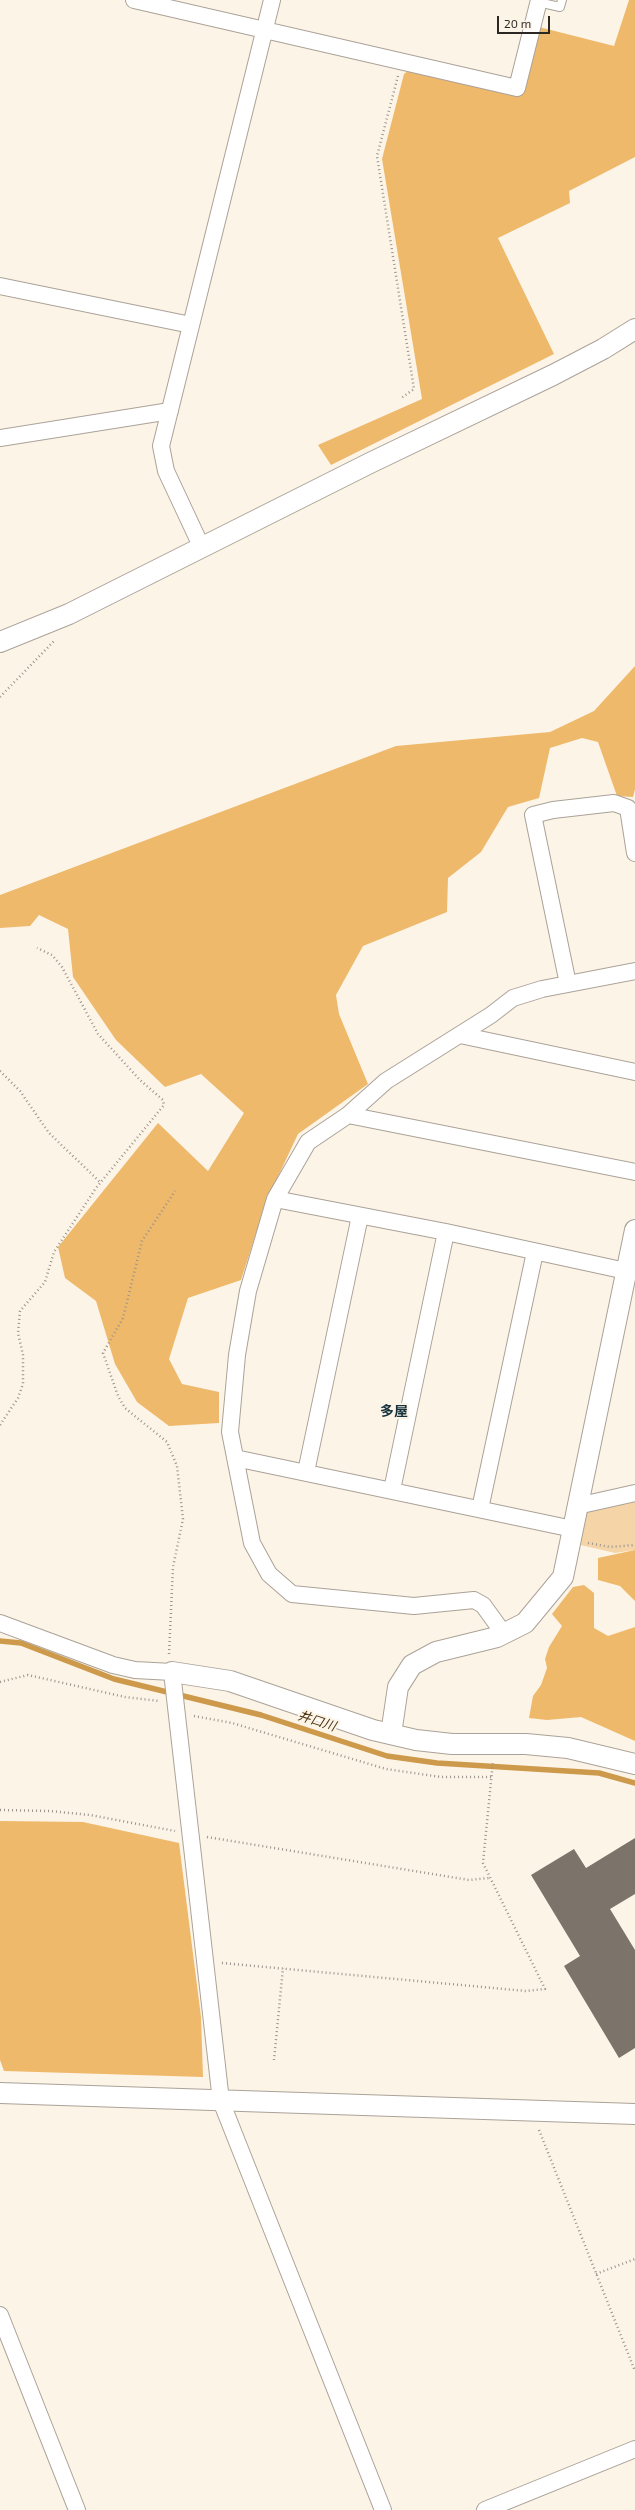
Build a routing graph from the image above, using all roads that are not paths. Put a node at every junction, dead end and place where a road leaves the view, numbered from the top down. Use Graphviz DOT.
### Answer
graph roads {
  1 [pos="134,0"];
  2 [pos="272,0"];
  3 [pos="562,0"];
  4 [pos="539,1"];
  5 [pos="264,30"];
  6 [pos="0,286"];
  7 [pos="192,325"];
  8 [pos="635,329"];
  9 [pos="170,411"];
  10 [pos="0,438"];
  11 [pos="202,548"];
  12 [pos="0,642"];
  13 [pos="633,829"];
  14 [pos="635,853"];
  15 [pos="635,971"];
  16 [pos="568,984"];
  17 [pos="460,1035"];
  18 [pos="635,1072"];
  19 [pos="348,1115"];
  20 [pos="635,1172"];
  21 [pos="275,1199"];
  22 [pos="360,1216"];
  23 [pos="635,1230"];
  24 [pos="446,1232"];
  25 [pos="535,1252"];
  26 [pos="626,1271"];
  27 [pos="235,1458"];
  28 [pos="306,1472"];
  29 [pos="392,1490"];
  30 [pos="635,1493"];
  31 [pos="577,1506"];
  32 [pos="480,1510"];
  33 [pos="571,1534"];
  34 [pos="0,1624"];
  35 [pos="504,1634"];
  36 [pos="172,1672"];
  37 [pos="391,1734"];
  38 [pos="635,1764"];
  39 [pos="0,2093"];
  40 [pos="221,2100"];
  41 [pos="635,2114"];
  42 [pos="0,2315"];
  43 [pos="635,2449"];
  44 [pos="77,2510"];
  45 [pos="383,2510"];
  46 [pos="485,2510"];
  1 -- 5 [label="street"];
  2 -- 5 [label="street"];
  3 -- 4 [label="lane"];
  4 -- 5 [label="street"];
  5 -- 7 [label="street"];
  6 -- 7 [label="street"];
  7 -- 9 [label="street"];
  8 -- 11 [label="street"];
  9 -- 10 [label="street"];
  9 -- 11 [label="street"];
  11 -- 12 [label="street"];
  13 -- 14 [label="street"];
  13 -- 16 [label="street"];
  15 -- 16 [label="street"];
  16 -- 17 [label="street"];
  17 -- 18 [label="street"];
  17 -- 19 [label="street"];
  19 -- 20 [label="street"];
  19 -- 21 [label="street"];
  21 -- 22 [label="street"];
  21 -- 27 [label="street"];
  22 -- 24 [label="street"];
  22 -- 28 [label="street"];
  23 -- 26 [label="street"];
  24 -- 25 [label="street"];
  24 -- 29 [label="street"];
  25 -- 26 [label="street"];
  25 -- 32 [label="street"];
  26 -- 31 [label="street"];
  27 -- 28 [label="street"];
  27 -- 35 [label="street"];
  28 -- 29 [label="street"];
  29 -- 32 [label="street"];
  30 -- 31 [label="street"];
  31 -- 33 [label="street"];
  32 -- 33 [label="street"];
  33 -- 35 [label="street"];
  34 -- 36 [label="street"];
  35 -- 37 [label="street"];
  36 -- 37 [label="street"];
  36 -- 40 [label="street"];
  37 -- 38 [label="street"];
  39 -- 40 [label="street"];
  40 -- 41 [label="street"];
  40 -- 45 [label="street"];
  42 -- 44 [label="street"];
  43 -- 46 [label="street"];
}
